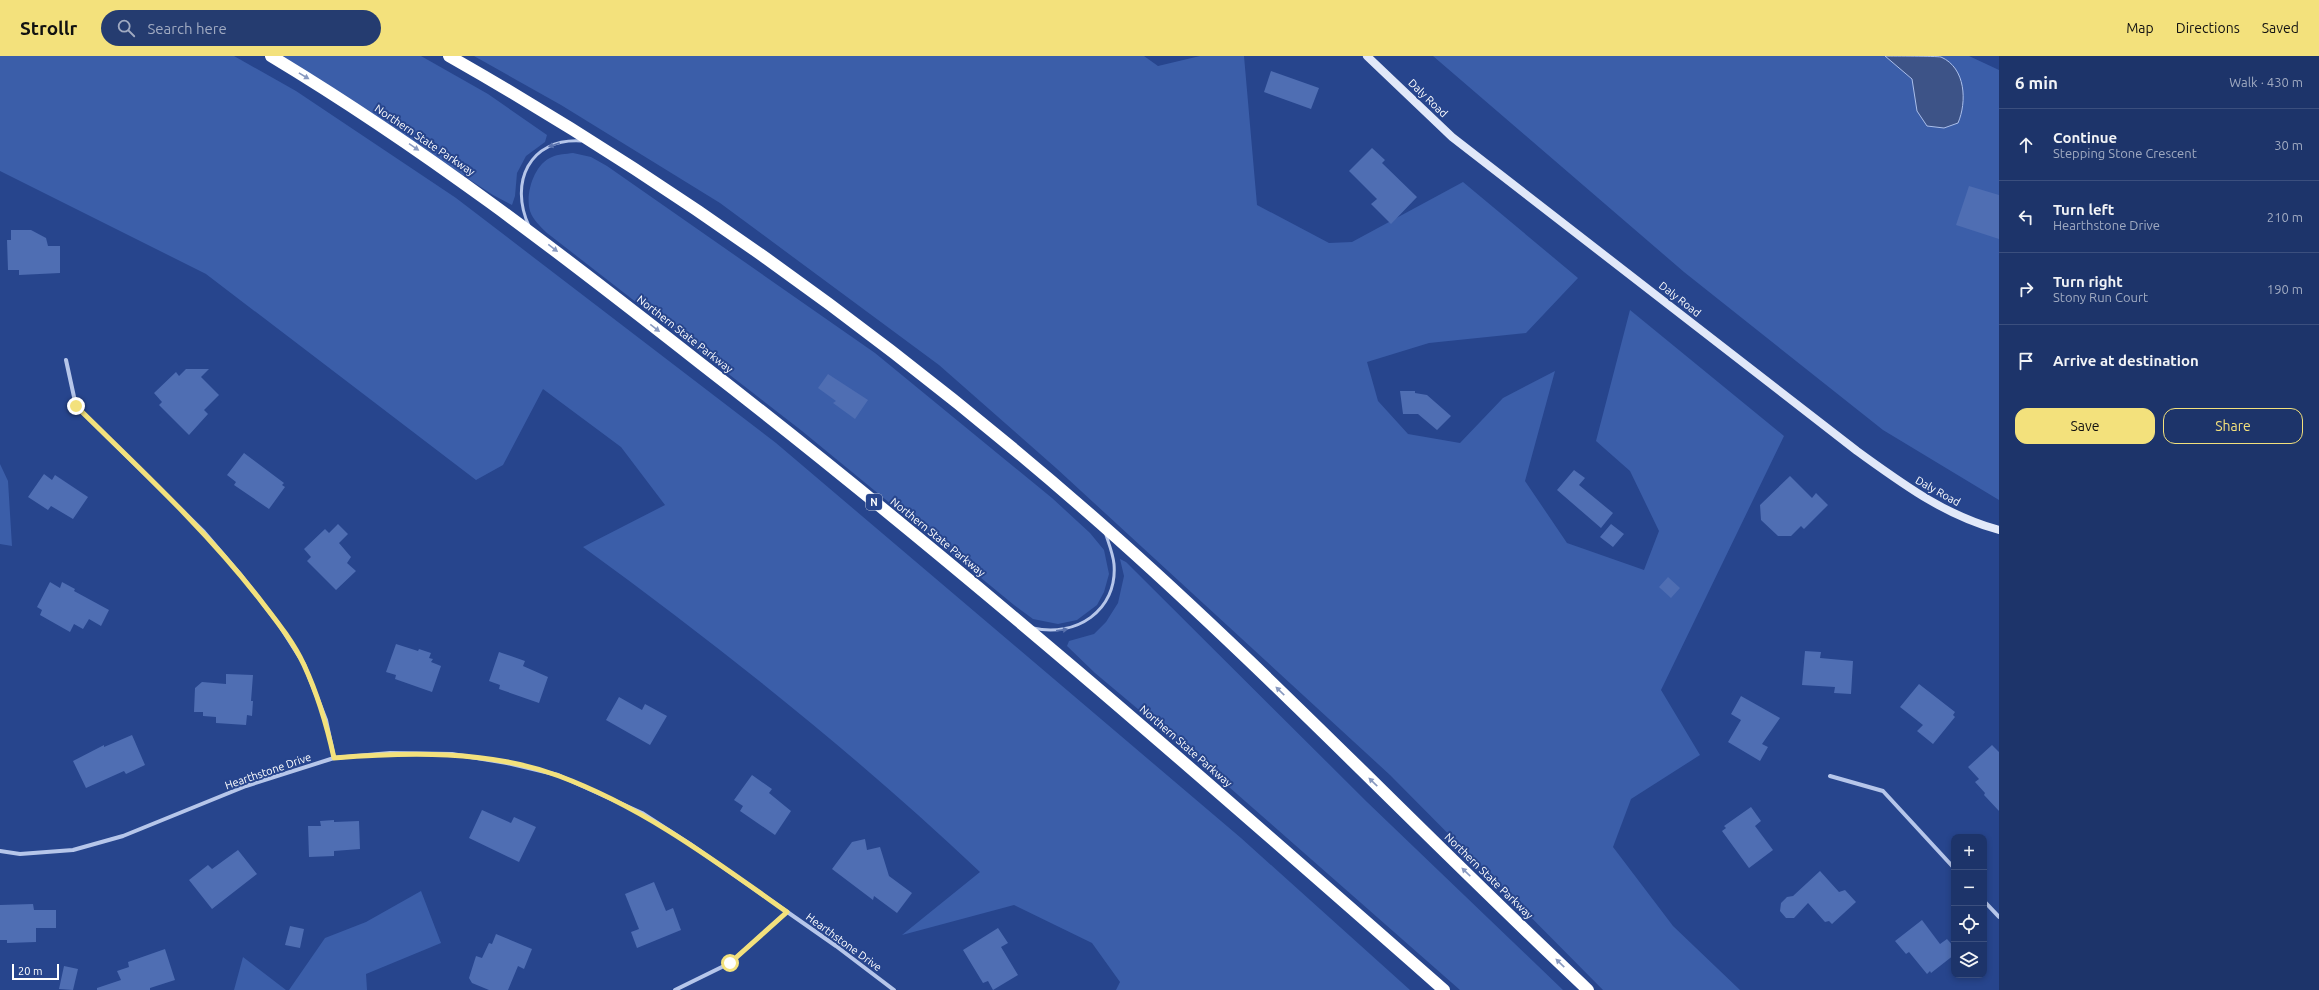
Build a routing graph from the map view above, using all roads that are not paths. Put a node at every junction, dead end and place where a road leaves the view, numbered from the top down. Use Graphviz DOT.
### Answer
graph roads {
  1 [pos="271,56"];
  2 [pos="449,56"];
  3 [pos="1367,56"];
  4 [pos="592,142"];
  5 [pos="533,232"];
  6 [pos="66,360"];
  7 [pos="1103,526"];
  8 [pos="1999,530"];
  9 [pos="1024,625"];
  10 [pos="334,758"];
  11 [pos="1830,776"];
  12 [pos="0,851"];
  13 [pos="1951,865"];
  14 [pos="1987,904"];
  15 [pos="787,912"];
  16 [pos="1999,917"];
  17 [pos="675,990"];
  18 [pos="894,990"];
  19 [pos="1444,990"];
  20 [pos="1588,990"];
  1 -- 5 [label="highway, Northern State Parkway / N, one-way"];
  2 -- 4 [label="highway, Northern State Parkway"];
  3 -- 8 [label="main road, Daly Road"];
  4 -- 5 [label="lane, one-way"];
  4 -- 7 [label="highway, Northern State Parkway"];
  5 -- 9 [label="highway, Northern State Parkway / N, one-way"];
  6 -- 10 [label="street"];
  9 -- 7 [label="lane, one-way"];
  20 -- 7 [label="highway, Northern State Parkway, one-way"];
  9 -- 19 [label="highway, Northern State Parkway / N"];
  10 -- 12 [label="street, Hearthstone Drive"];
  10 -- 15 [label="street, Hearthstone Drive"];
  11 -- 13 [label="street"];
  14 -- 16 [label="street"];
  15 -- 17 [label="street"];
  15 -- 18 [label="street, Hearthstone Drive"];
}
